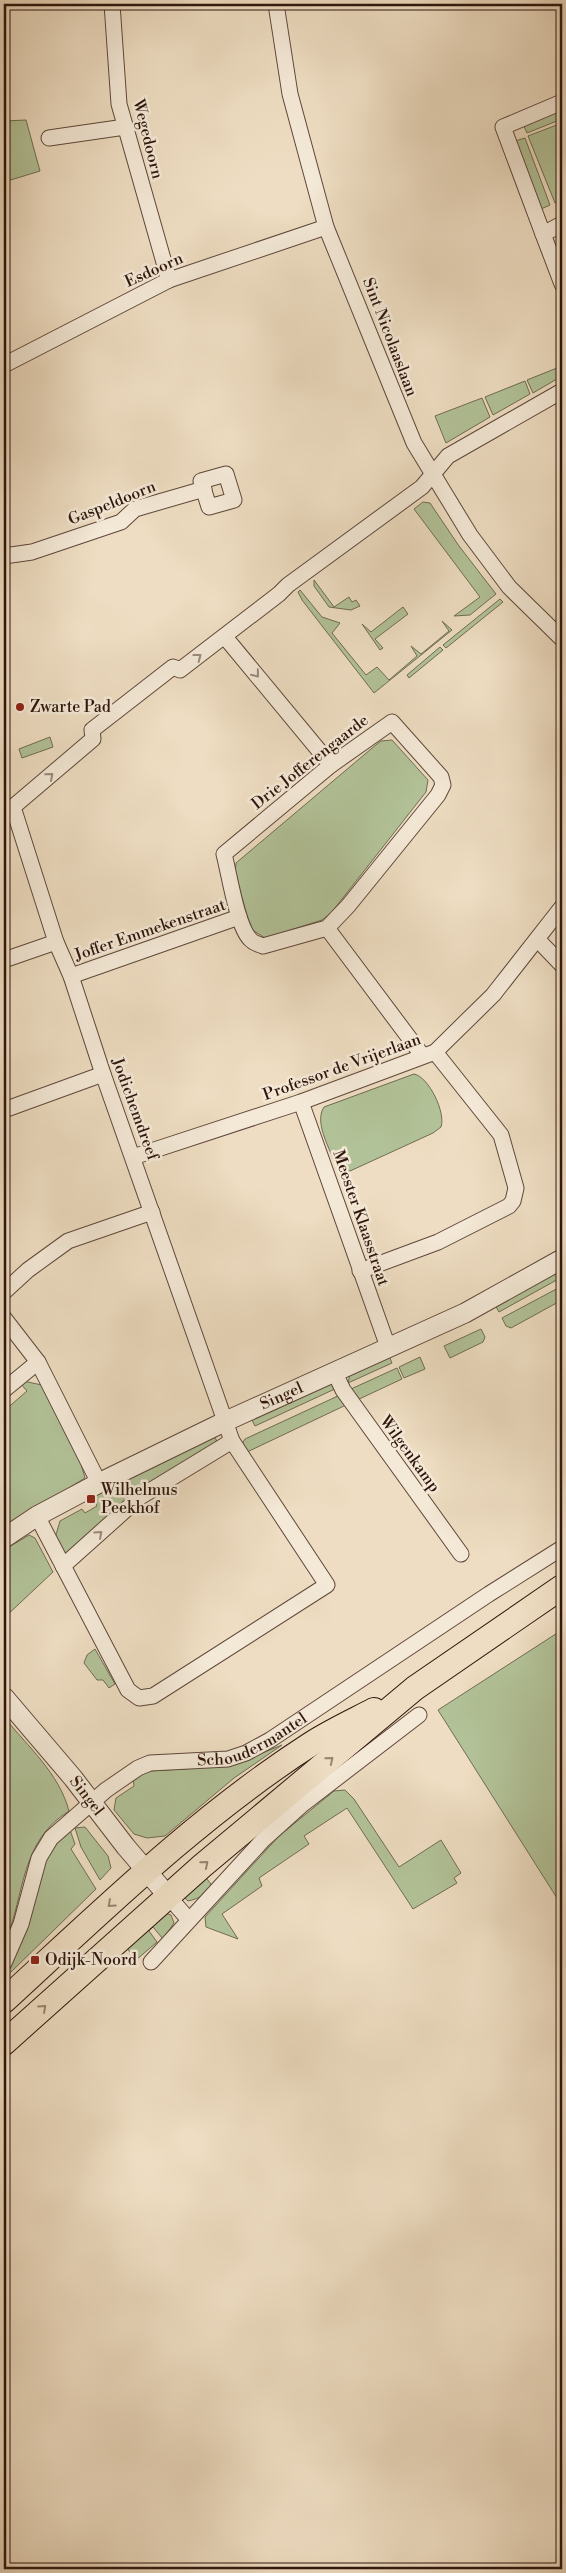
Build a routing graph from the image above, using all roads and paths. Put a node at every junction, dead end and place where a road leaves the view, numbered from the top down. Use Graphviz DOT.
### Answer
graph roads {
  1 [pos="112,4"];
  2 [pos="278,4"];
  3 [pos="562,102"];
  4 [pos="125,128"];
  5 [pos="48,138"];
  6 [pos="562,224"];
  7 [pos="326,227"];
  8 [pos="543,234"];
  9 [pos="169,280"];
  10 [pos="562,284"];
  11 [pos="4,365"];
  12 [pos="562,391"];
  13 [pos="431,474"];
  14 [pos="204,489"];
  15 [pos="4,556"];
  16 [pos="225,636"];
  17 [pos="562,639"];
  18 [pos="331,766"];
  19 [pos="562,907"];
  20 [pos="240,917"];
  21 [pos="327,928"];
  22 [pos="538,940"];
  23 [pos="56,942"];
  24 [pos="4,960"];
  25 [pos="562,965"];
  26 [pos="71,976"];
  27 [pos="428,1054"];
  28 [pos="103,1074"];
  29 [pos="301,1102"];
  30 [pos="4,1110"];
  31 [pos="133,1157"];
  32 [pos="152,1212"];
  33 [pos="562,1259"];
  34 [pos="360,1271"];
  35 [pos="4,1292"];
  36 [pos="4,1318"];
  37 [pos="388,1347"];
  38 [pos="38,1362"];
  39 [pos="334,1372"];
  40 [pos="4,1390"];
  41 [pos="224,1422"];
  42 [pos="232,1441"];
  43 [pos="99,1483"];
  44 [pos="37,1516"];
  45 [pos="4,1538"];
  46 [pos="562,1548"];
  47 [pos="461,1554"];
  48 [pos="63,1566"];
  49 [pos="562,1587"];
  50 [pos="415,1688"];
  51 [pos="4,1697"];
  52 [pos="419,1714"];
  53 [pos="93,1802"];
  54 [pos="147,1871"];
  55 [pos="168,1896"];
  56 [pos="189,1920"];
  57 [pos="151,1962"];
  58 [pos="4,1963"];
  59 [pos="4,2001"];
  60 [pos="4,2043"];
  1 -- 4 [label="street, Wegedoorn"];
  2 -- 7 [label="street, Sint Nicolaaslaan"];
  3 -- 8 [label="street"];
  4 -- 5 [label="street"];
  4 -- 9 [label="street, Wegedoorn"];
  6 -- 8 [label="street"];
  7 -- 9 [label="street, Esdoorn"];
  7 -- 13 [label="street, Sint Nicolaaslaan"];
  8 -- 10 [label="street"];
  9 -- 11 [label="street, Esdoorn"];
  12 -- 13 [label="street"];
  13 -- 16 [label="street"];
  13 -- 17 [label="street, Sint Nicolaaslaan"];
  14 -- 15 [label="street, Gaspeldoorn"];
  16 -- 18 [label="street, one-way"];
  23 -- 16 [label="street, Jodichemdreef, one-way"];
  18 -- 20 [label="street, Drie Jofferengaarde"];
  18 -- 21 [label="street, Drie Jofferengaarde"];
  19 -- 22 [label="street, Professor de Vrijerlaan"];
  20 -- 21 [label="street, Drie Jofferengaarde"];
  20 -- 26 [label="street, Joffer Emmekenstraat"];
  21 -- 27 [label="street"];
  22 -- 25 [label="street"];
  22 -- 27 [label="street, Professor de Vrijerlaan"];
  23 -- 24 [label="street"];
  23 -- 26 [label="street, Jodichemdreef"];
  26 -- 28 [label="street, Jodichemdreef"];
  27 -- 29 [label="street, Professor de Vrijerlaan"];
  27 -- 34 [label="street"];
  28 -- 30 [label="street"];
  28 -- 31 [label="street, Jodichemdreef"];
  29 -- 31 [label="street, Professor de Vrijerlaan"];
  29 -- 34 [label="street, Meester Klaasstraat"];
  31 -- 32 [label="street, Jodichemdreef"];
  32 -- 35 [label="street"];
  32 -- 41 [label="street, Jodichemdreef"];
  33 -- 37 [label="street, Singel"];
  34 -- 37 [label="street, Meester Klaasstraat"];
  36 -- 38 [label="street"];
  37 -- 39 [label="street, Singel"];
  38 -- 40 [label="street"];
  38 -- 43 [label="street"];
  39 -- 41 [label="street, Singel"];
  39 -- 47 [label="street, Wilgenkamp"];
  41 -- 42 [label="street"];
  41 -- 43 [label="street, Singel"];
  48 -- 42 [label="street, one-way"];
  42 -- 48 [label="street"];
  43 -- 44 [label="street, Singel"];
  44 -- 45 [label="street, Singel"];
  44 -- 48 [label="street"];
  46 -- 53 [label="street, Schoudermantel"];
  49 -- 50 [label="main road, Schoudermantel"];
  50 -- 54 [label="main road, Schoudermantel"];
  55 -- 50 [label="main road, Schoudermantel, one-way"];
  51 -- 53 [label="street, Singel"];
  52 -- 56 [label="street"];
  53 -- 54 [label="street, Singel"];
  53 -- 58 [label="street, Schoudermantel"];
  54 -- 55 [label="street, Singel"];
  54 -- 59 [label="main road, Schoudermantel, one-way"];
  55 -- 56 [label="street"];
  60 -- 55 [label="main road, Schoudermantel, one-way"];
  56 -- 57 [label="street"];
}
